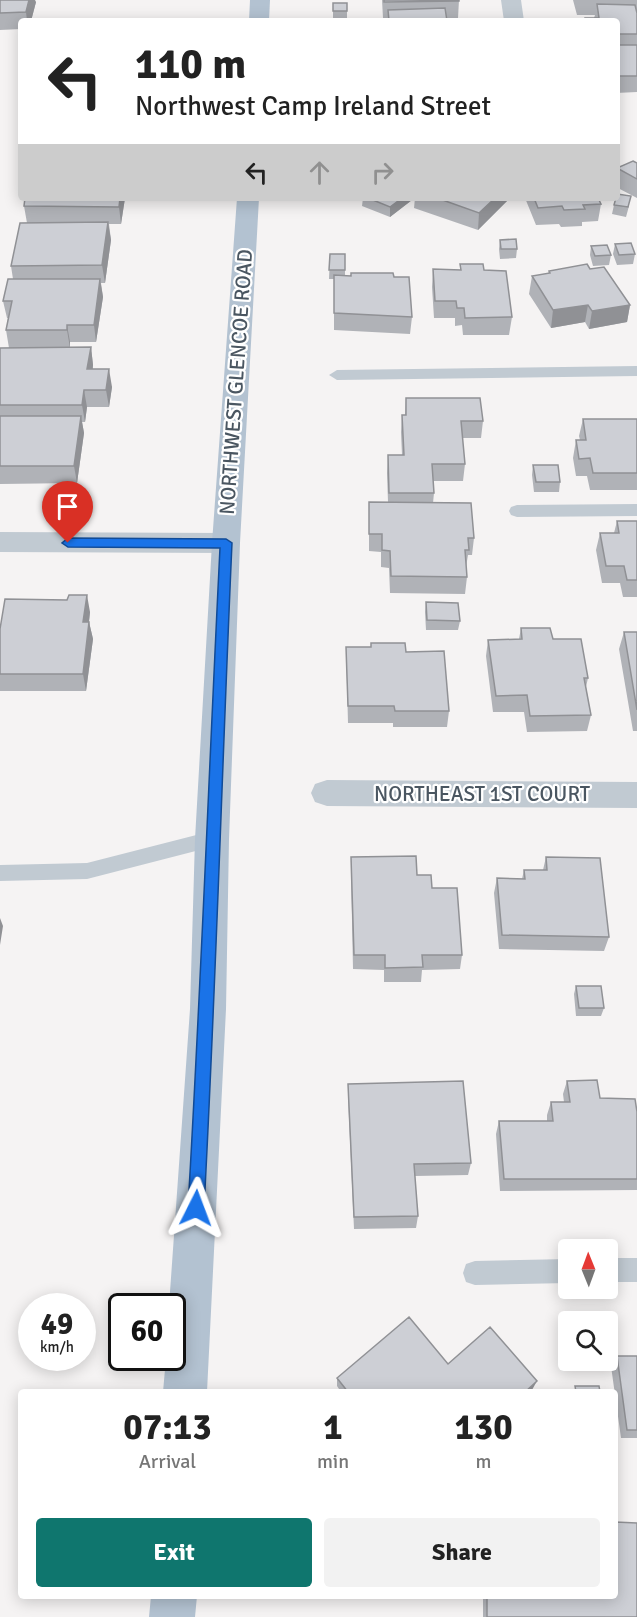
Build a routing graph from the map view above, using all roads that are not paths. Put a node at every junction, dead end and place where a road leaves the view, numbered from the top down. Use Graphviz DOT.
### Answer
graph roads {
  1 [pos="260,0"];
  2 [pos="511,0"];
  3 [pos="259,18"];
  4 [pos="514,18"];
  5 [pos="248,201"];
  6 [pos="637,371"];
  7 [pos="337,375"];
  8 [pos="637,510"];
  9 [pos="517,511"];
  10 [pos="0,542"];
  11 [pos="226,543"];
  12 [pos="327,793"];
  13 [pos="637,795"];
  14 [pos="212,839"];
  15 [pos="0,873"];
  16 [pos="618,1270"];
  17 [pos="637,1270"];
  18 [pos="558,1271"];
  19 [pos="475,1273"];
  20 [pos="185,1389"];
  21 [pos="174,1599"];
  22 [pos="172,1617"];
  1 -- 3 [label="main road"];
  2 -- 4 [label="street"];
  5 -- 11 [label="main road, NORTHWEST GLENCOE ROAD"];
  6 -- 7 [label="lane"];
  8 -- 9 [label="lane"];
  10 -- 11 [label="street"];
  11 -- 14 [label="main road, NORTHWEST GLENCOE ROAD"];
  12 -- 13 [label="street, NORTHEAST 1ST COURT"];
  14 -- 15 [label="lane"];
  14 -- 20 [label="main road, NORTHWEST GLENCOE ROAD"];
  16 -- 17 [label="lane"];
  18 -- 19 [label="lane"];
  21 -- 22 [label="main road"];
}
